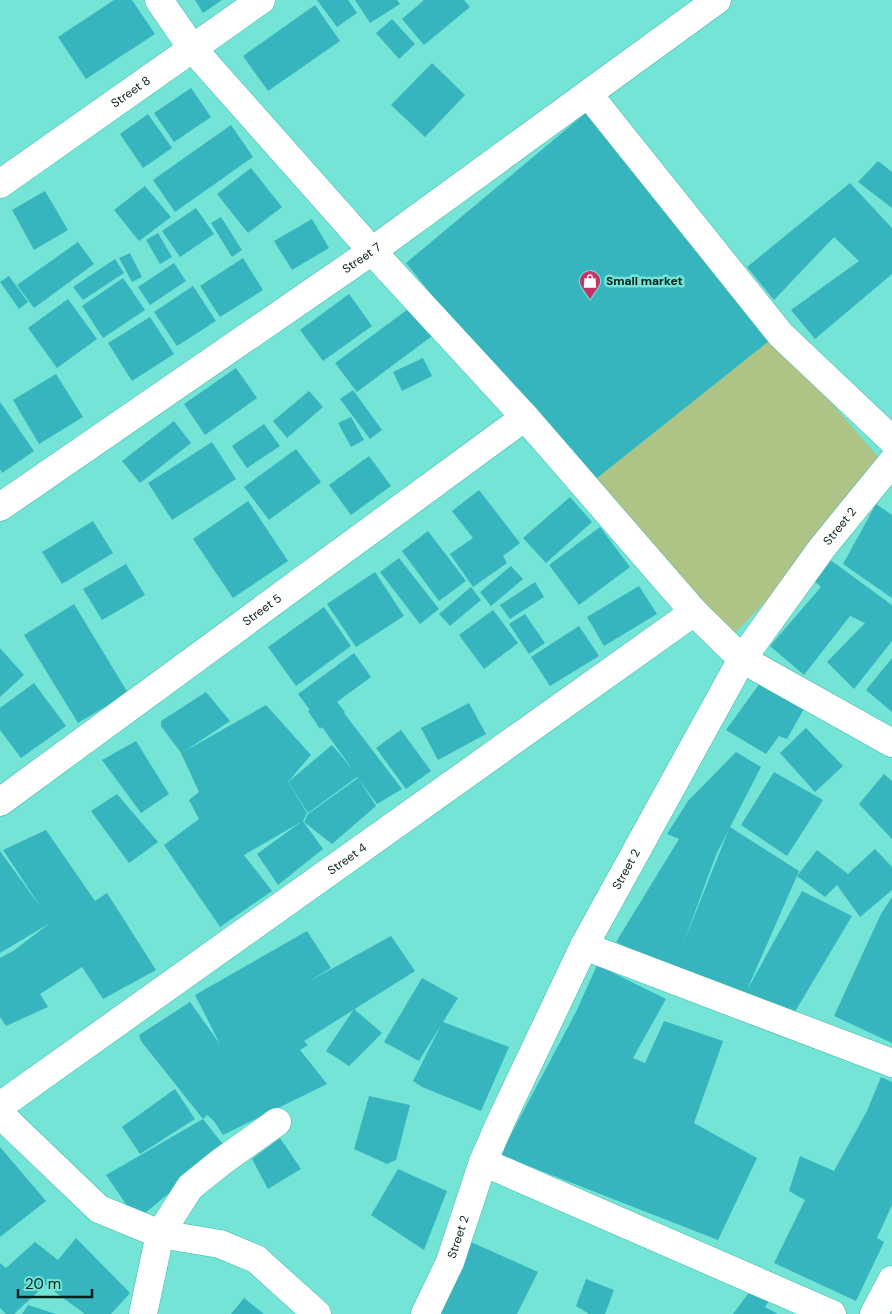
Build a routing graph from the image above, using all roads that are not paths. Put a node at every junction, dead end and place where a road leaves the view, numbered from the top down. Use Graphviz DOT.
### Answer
graph roads {
  1 [pos="159,0"];
  2 [pos="261,0"];
  3 [pos="718,0"];
  4 [pos="192,48"];
  5 [pos="589,95"];
  6 [pos="0,184"];
  7 [pos="372,251"];
  8 [pos="525,417"];
  9 [pos="892,440"];
  10 [pos="892,462"];
  11 [pos="0,507"];
  12 [pos="694,612"];
  13 [pos="742,659"];
  14 [pos="892,743"];
  15 [pos="0,802"];
  16 [pos="584,946"];
  17 [pos="892,1063"];
  18 [pos="0,1106"];
  19 [pos="0,1114"];
  20 [pos="277,1122"];
  21 [pos="483,1162"];
  22 [pos="160,1234"];
  23 [pos="892,1280"];
  24 [pos="143,1314"];
  25 [pos="317,1314"];
  26 [pos="425,1314"];
  27 [pos="832,1314"];
  28 [pos="874,1314"];
  1 -- 4 [label="street"];
  2 -- 4 [label="street, Street 8"];
  3 -- 5 [label="street, Street 7"];
  4 -- 6 [label="street, Street 8"];
  4 -- 7 [label="street"];
  5 -- 7 [label="street, Street 7"];
  5 -- 9 [label="street"];
  7 -- 8 [label="street"];
  7 -- 11 [label="street, Street 7"];
  8 -- 12 [label="street"];
  8 -- 15 [label="street, Street 5"];
  10 -- 13 [label="street, Street 2"];
  12 -- 13 [label="street"];
  12 -- 18 [label="street, Street 4"];
  13 -- 14 [label="street"];
  13 -- 16 [label="street, Street 2"];
  16 -- 17 [label="street"];
  16 -- 21 [label="street, Street 2"];
  19 -- 22 [label="street"];
  20 -- 22 [label="street"];
  21 -- 26 [label="street, Street 2"];
  21 -- 27 [label="street"];
  22 -- 24 [label="street"];
  22 -- 25 [label="street"];
  23 -- 28 [label="street"];
}
